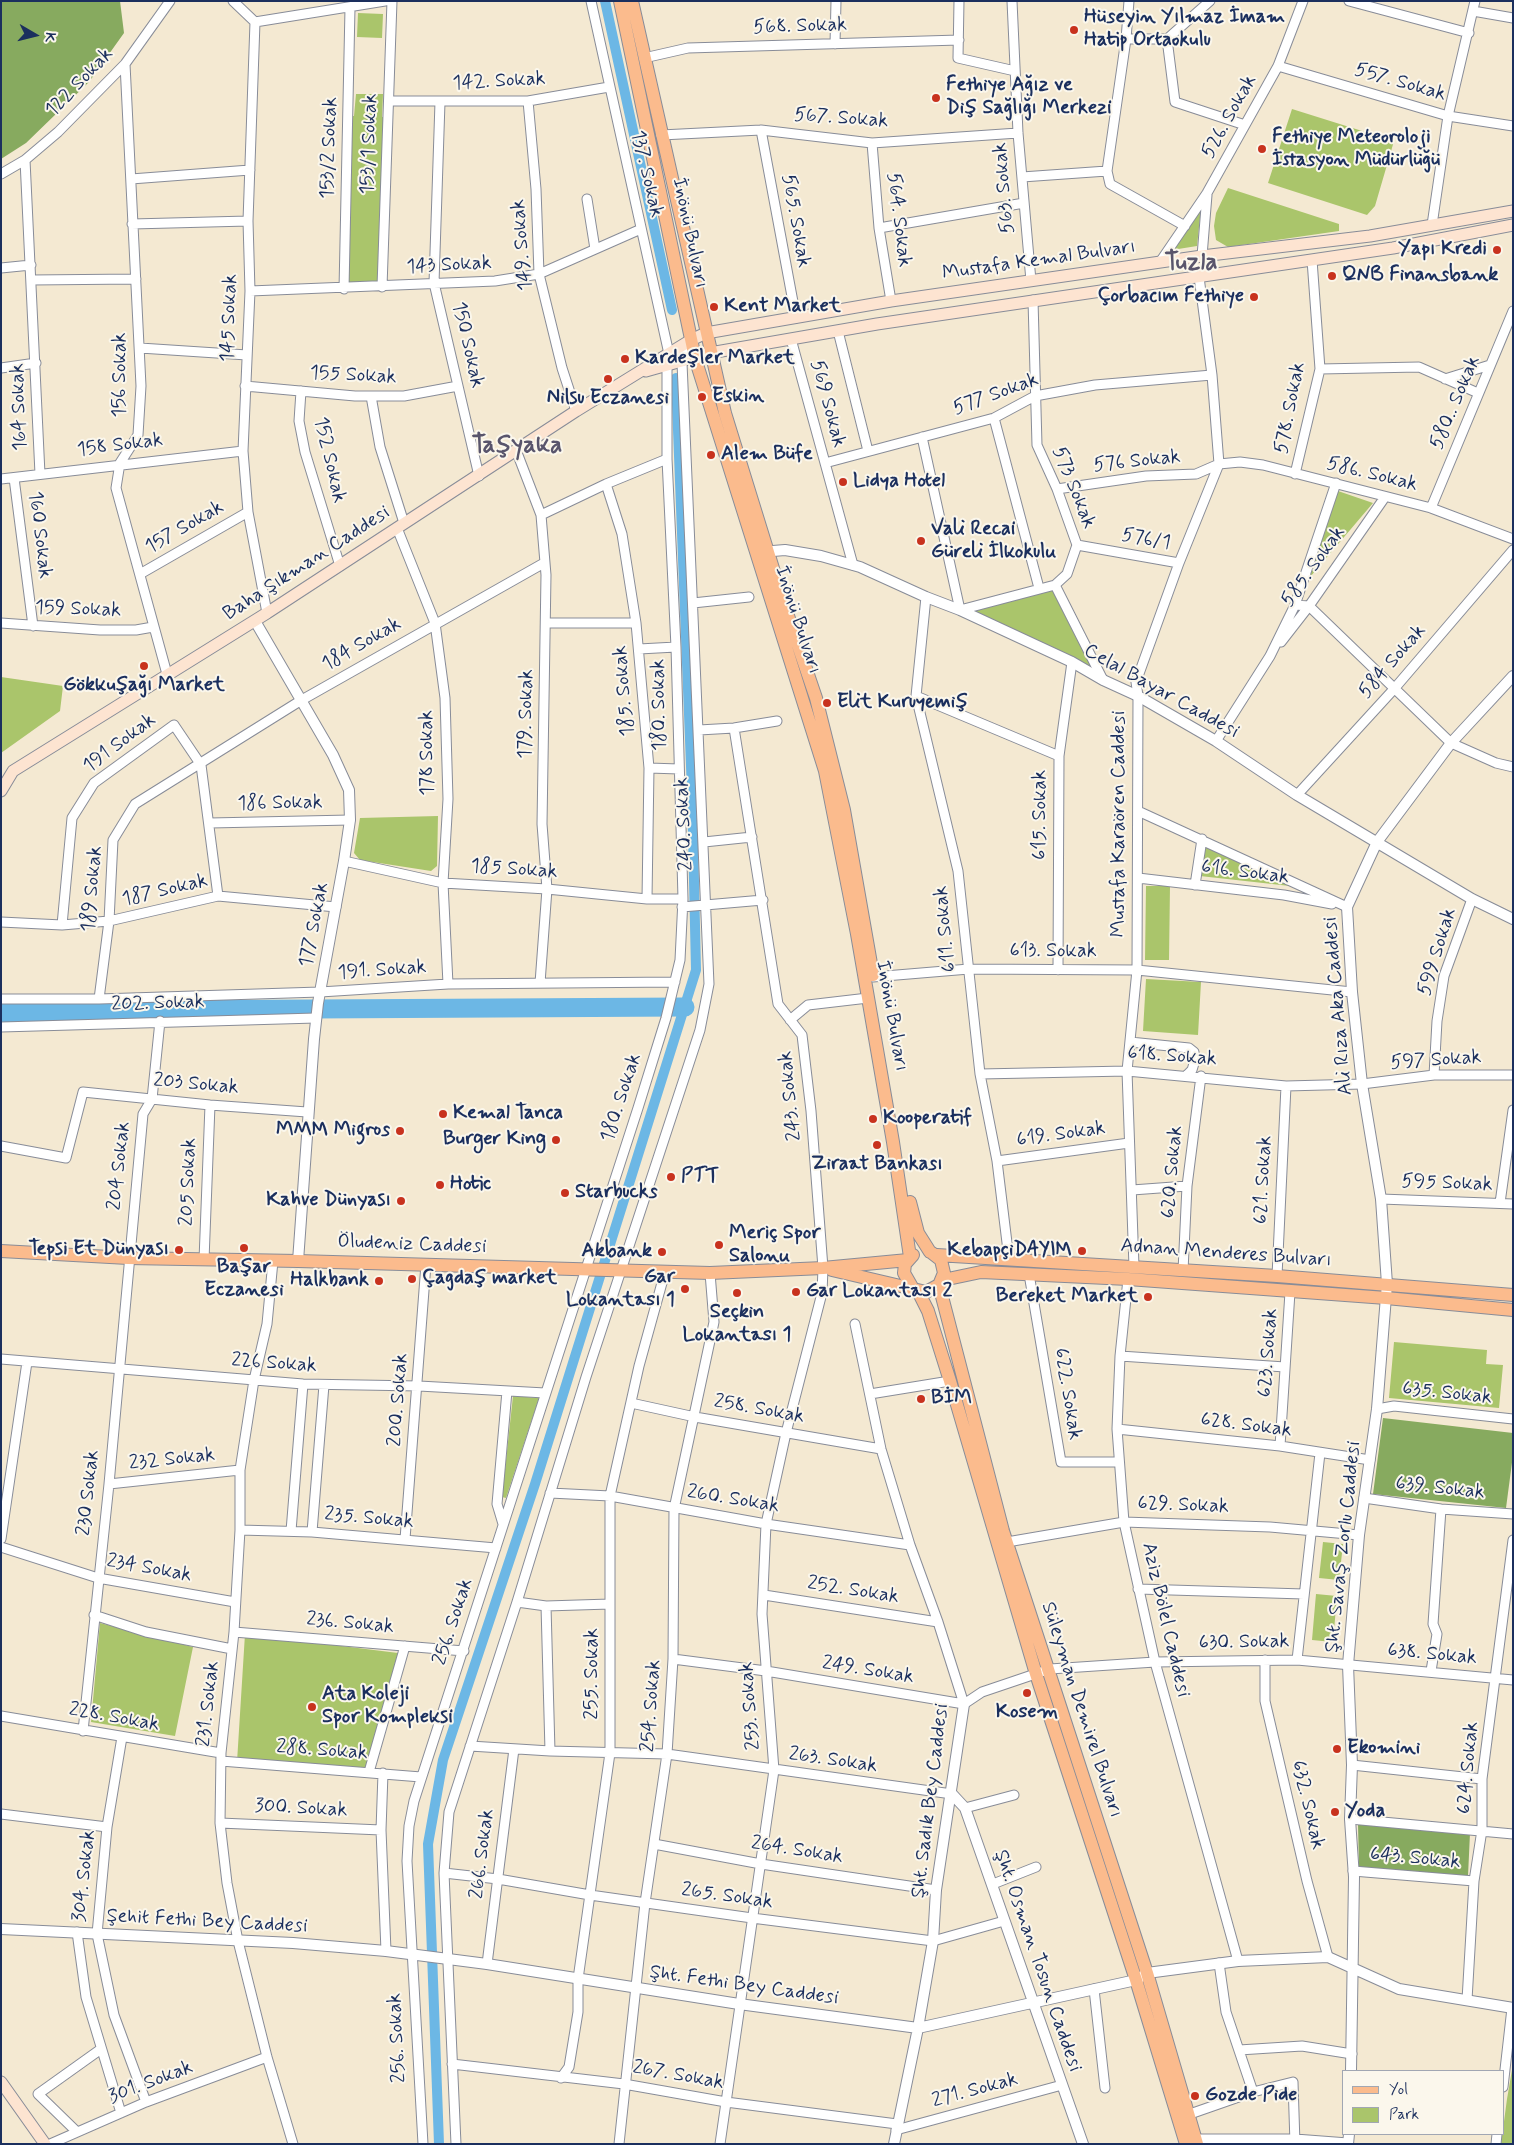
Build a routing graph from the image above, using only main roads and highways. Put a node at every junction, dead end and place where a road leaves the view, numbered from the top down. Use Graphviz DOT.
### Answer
graph roads {
  1 [pos="620,1"];
  2 [pos="632,1"];
  3 [pos="1513,211"];
  4 [pos="1513,225"];
  5 [pos="706,334"];
  6 [pos="691,340"];
  7 [pos="710,353"];
  8 [pos="695,358"];
  9 [pos="640,372"];
  10 [pos="762,552"];
  11 [pos="1,791"];
  12 [pos="862,933"];
  13 [pos="1,1251"];
  14 [pos="933,1254"];
  15 [pos="909,1259"];
  16 [pos="823,1268"];
  17 [pos="941,1283"];
  18 [pos="915,1289"];
  19 [pos="1513,1296"];
  20 [pos="1513,1310"];
  21 [pos="1142,1977"];
  22 [pos="1,2082"];
  23 [pos="1193,2142"];
  24 [pos="45,2144"];
  1 -- 6 [label="main road, İnönü Bulvarı"];
  2 -- 5 [label="main road, İnönü Bulvarı"];
  3 -- 5 [label="main road, Mustafa Kemal Bulvarı"];
  4 -- 7 [label="main road, Mustafa Kemal Bulvarı"];
  5 -- 6 [label="main road, Mustafa Kemal Bulvarı"];
  5 -- 7 [label="main road, İnönü Bulvarı"];
  6 -- 8 [label="main road, İnönü Bulvarı"];
  6 -- 9 [label="main road, Baha Şıkman Caddesi"];
  7 -- 8 [label="main road, Mustafa Kemal Bulvarı"];
  7 -- 10 [label="main road, İnönü Bulvarı"];
  8 -- 9 [label="main road, Baha Şıkman Caddesi"];
  8 -- 10 [label="main road, İnönü Bulvarı"];
  9 -- 11 [label="main road, Baha Şıkman Caddesi"];
  10 -- 12 [label="main road, İnönü Bulvarı"];
  12 -- 14 [label="main road, İnönü Bulvarı"];
  12 -- 15 [label="main road, İnönü Bulvarı"];
  13 -- 16 [label="main road, Öludeniz Caddesi"];
  14 -- 15 [label="main road, Adnan Menderes Bulvarı"];
  14 -- 17 [label="main road"];
  14 -- 19 [label="main road, Adnan Menderes Bulvarı"];
  15 -- 16 [label="main road, Adnan Menderes Bulvarı"];
  15 -- 18 [label="main road"];
  16 -- 18 [label="main road, Adnan Menderes Bulvarı"];
  17 -- 18 [label="main road, Adnan Menderes Bulvarı"];
  17 -- 20 [label="main road, Adnan Menderes Bulvarı"];
  17 -- 21 [label="main road, Süleyman Demirel Bulvarı"];
  18 -- 21 [label="main road, Süleyman Demirel Bulvarı"];
  21 -- 23 [label="main road, Süleyman Demirel Bulvarı"];
  21 -- 23 [label="main road, Süleyman Demirel Bulvarı"];
  22 -- 24 [label="main road"];
}
